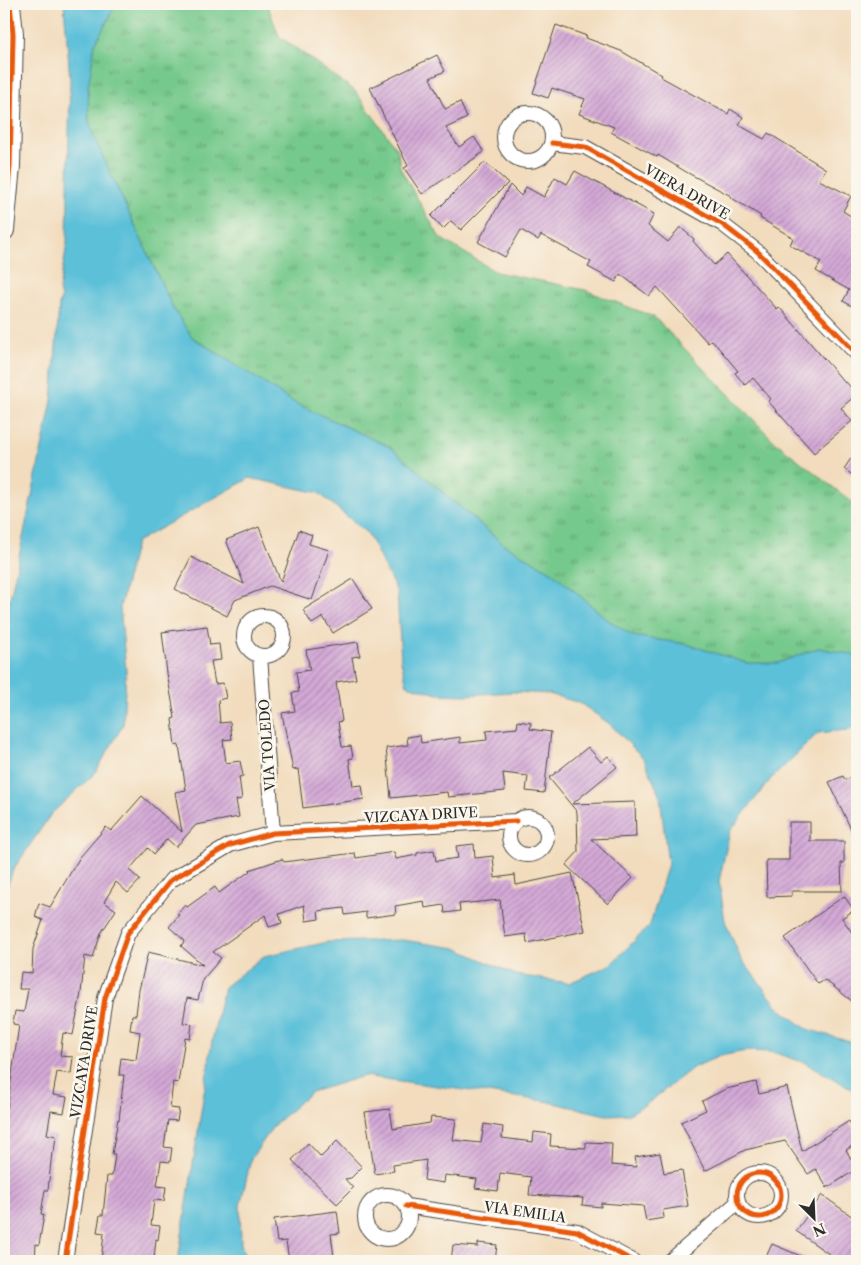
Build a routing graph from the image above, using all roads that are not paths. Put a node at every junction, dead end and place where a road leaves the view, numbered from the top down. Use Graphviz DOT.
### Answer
graph roads {
  1 [pos="10,4"];
  2 [pos="552,143"];
  3 [pos="4,230"];
  4 [pos="857,354"];
  5 [pos="260,656"];
  6 [pos="516,821"];
  7 [pos="273,834"];
  8 [pos="738,1202"];
  9 [pos="406,1206"];
  10 [pos="65,1261"];
  11 [pos="633,1261"];
  12 [pos="670,1261"];
  1 -- 3 [label="street"];
  2 -- 4 [label="street, VIERA DRIVE"];
  5 -- 7 [label="street, VIA TOLEDO"];
  6 -- 7 [label="street, VIZCAYA DRIVE"];
  7 -- 10 [label="street, VIZCAYA DRIVE"];
  8 -- 12 [label="street"];
  9 -- 11 [label="street, VIA EMILIA"];
}
